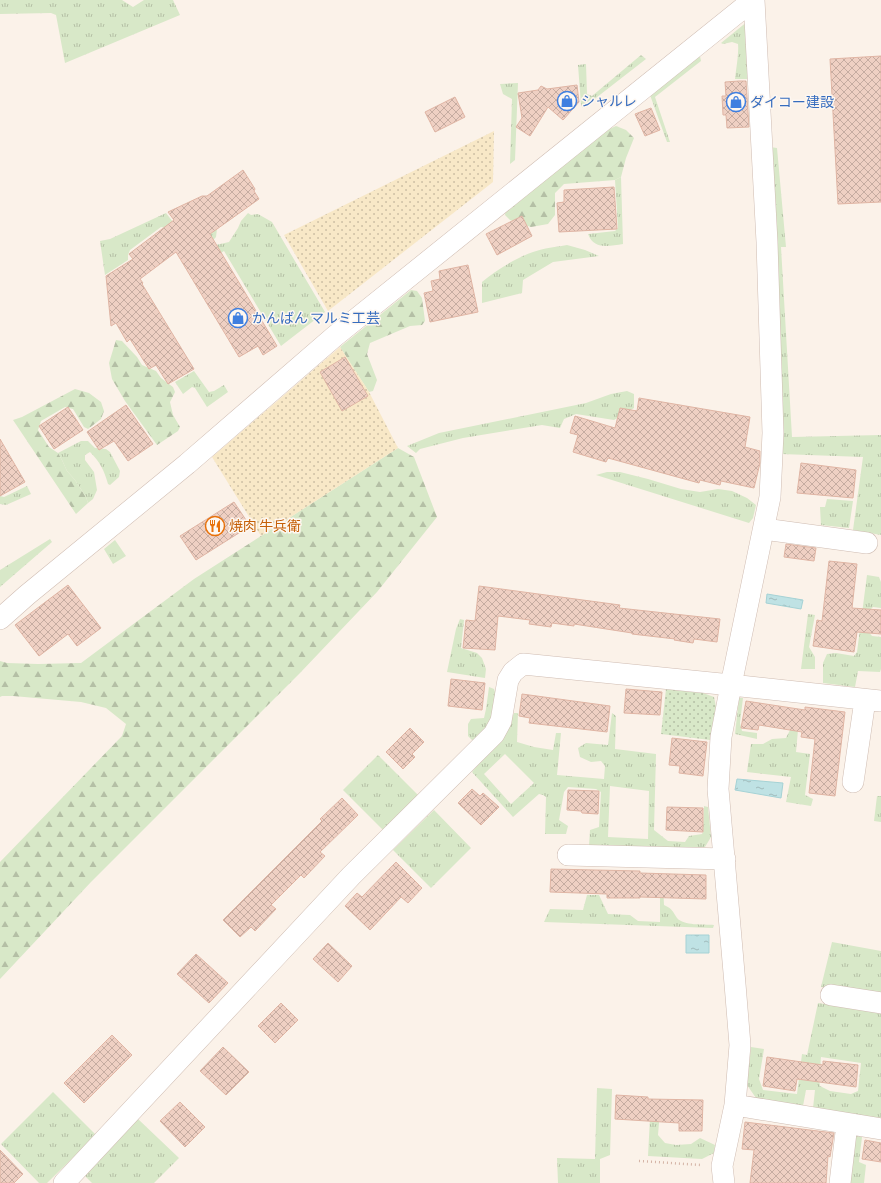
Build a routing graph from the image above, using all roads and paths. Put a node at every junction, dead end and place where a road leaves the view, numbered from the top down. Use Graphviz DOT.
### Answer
graph roads {
  1 [pos="754,0"];
  2 [pos="764,529"];
  3 [pos="867,543"];
  4 [pos="0,619"];
  5 [pos="731,685"];
  6 [pos="873,700"];
  7 [pos="853,782"];
  8 [pos="568,855"];
  9 [pos="725,859"];
  10 [pos="830,995"];
  11 [pos="881,1003"];
  12 [pos="735,1105"];
  13 [pos="847,1124"];
  14 [pos="881,1129"];
  15 [pos="640,1162"];
  16 [pos="723,1175"];
  17 [pos="64,1183"];
  18 [pos="840,1183"];
  1 -- 2 [label="street"];
  1 -- 4 [label="street"];
  2 -- 3 [label="street"];
  2 -- 5 [label="street"];
  5 -- 6 [label="street"];
  5 -- 9 [label="street"];
  5 -- 17 [label="street"];
  6 -- 7 [label="street"];
  8 -- 9 [label="street"];
  9 -- 12 [label="street"];
  10 -- 11 [label="street"];
  12 -- 13 [label="street"];
  12 -- 16 [label="street"];
  13 -- 14 [label="street"];
  13 -- 18 [label="street"];
  15 -- 16 [label="path"];
}
